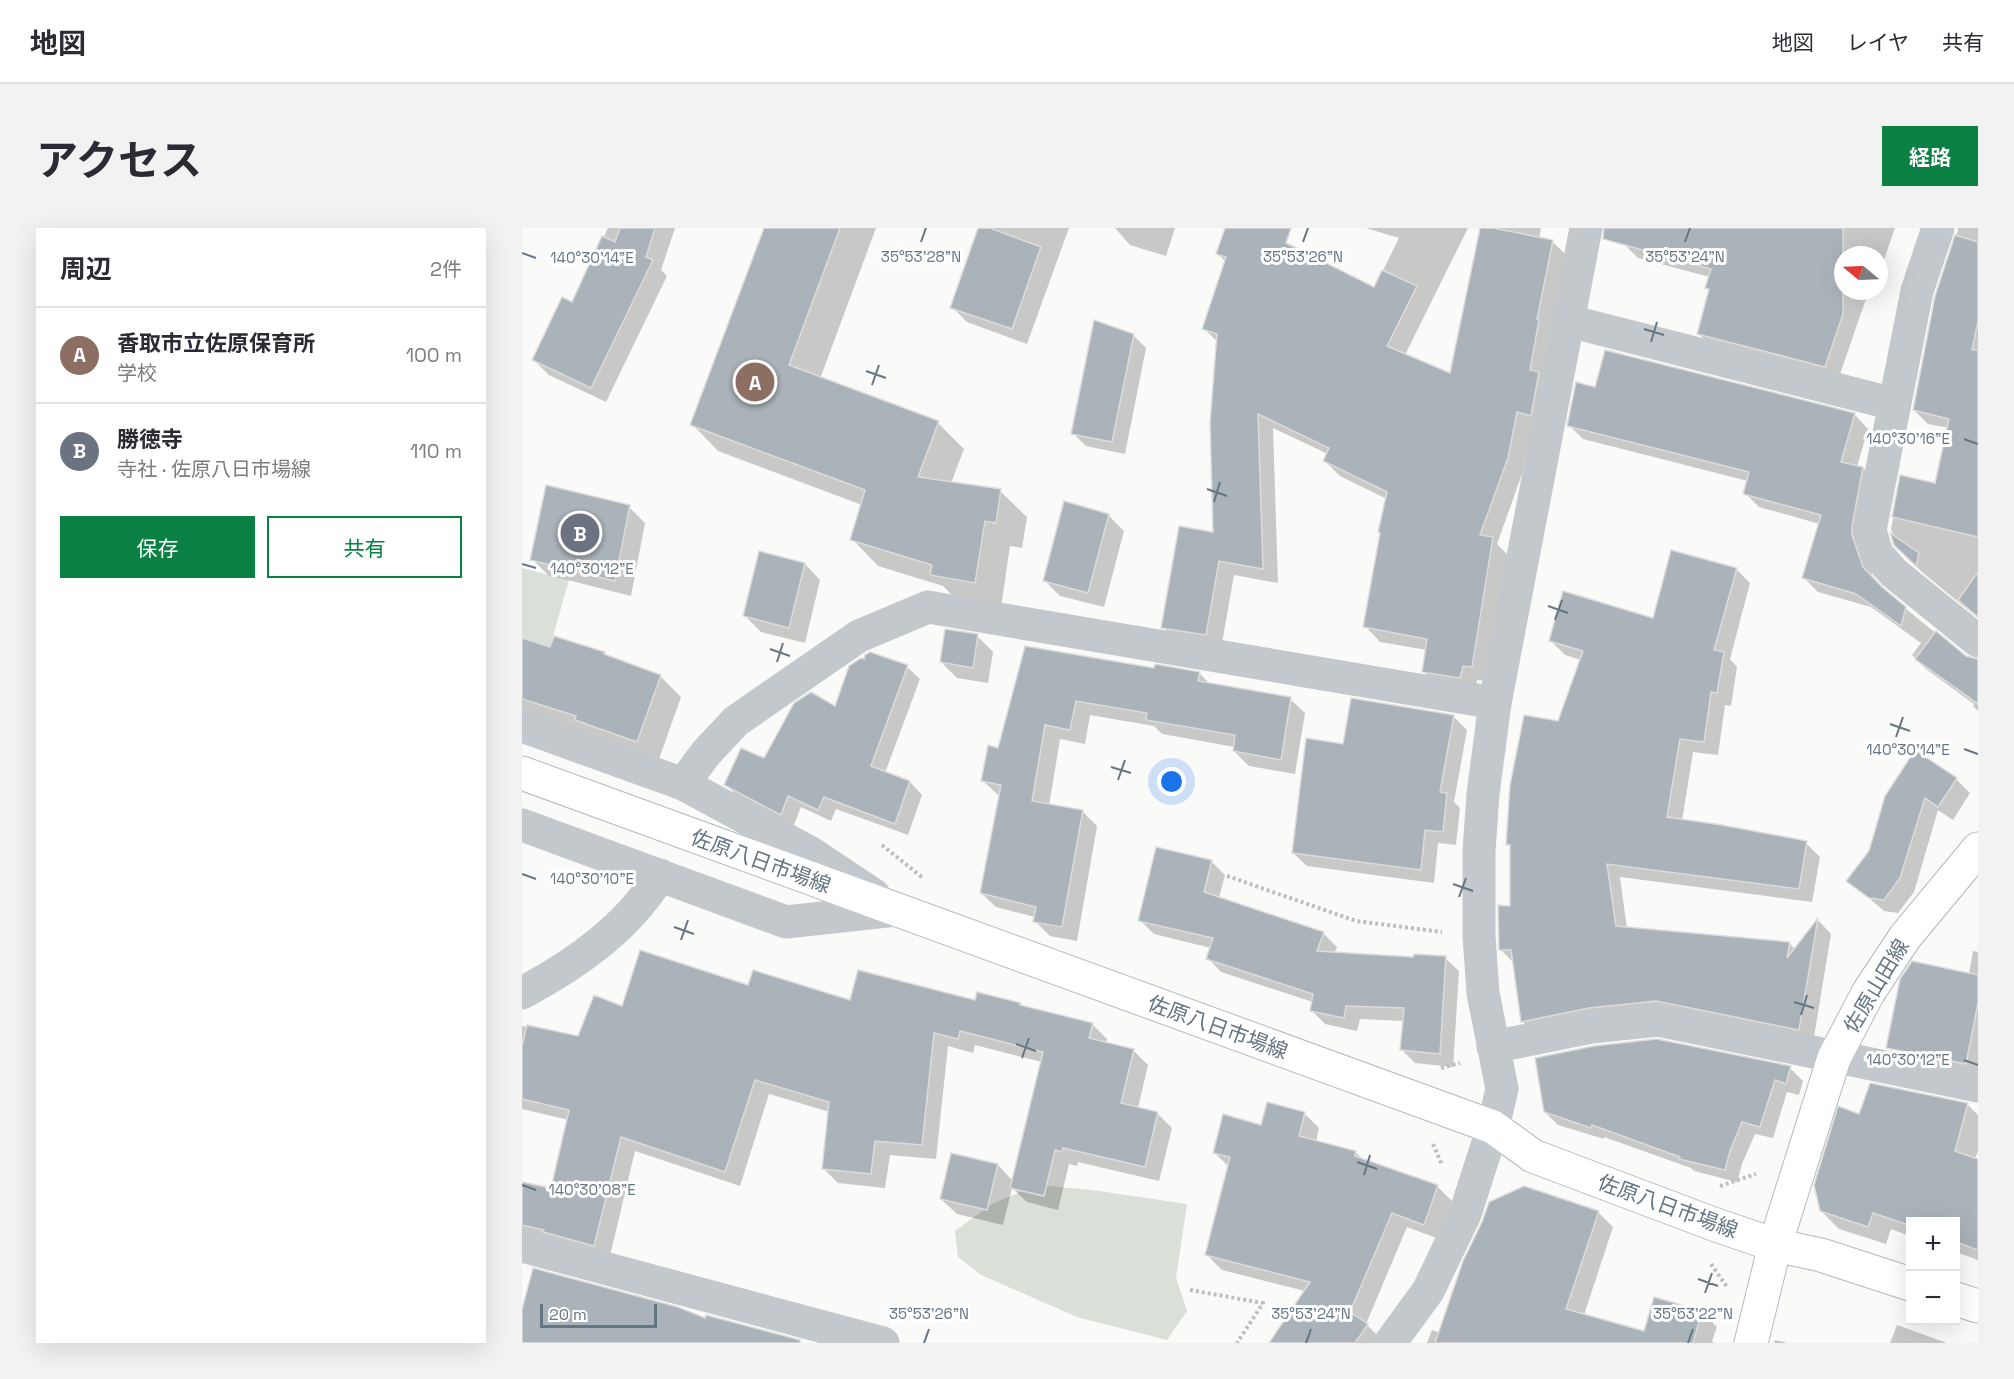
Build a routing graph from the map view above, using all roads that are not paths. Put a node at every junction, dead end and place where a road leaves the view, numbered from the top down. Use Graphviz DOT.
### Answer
graph roads {
  1 [pos="1586,228"];
  2 [pos="1938,228"];
  3 [pos="1569,321"];
  4 [pos="1894,404"];
  5 [pos="1978,641"];
  6 [pos="1495,703"];
  7 [pos="522,726"];
  8 [pos="522,773"];
  9 [pos="683,784"];
  10 [pos="522,825"];
  11 [pos="1978,849"];
  12 [pos="660,875"];
  13 [pos="896,910"];
  14 [pos="522,993"];
  15 [pos="1493,1047"];
  16 [pos="1834,1058"];
  17 [pos="1978,1086"];
  18 [pos="1493,1127"];
  19 [pos="1775,1245"];
  20 [pos="522,1246"];
  21 [pos="1906,1282"];
  22 [pos="1960,1300"];
  23 [pos="1978,1306"];
  24 [pos="883,1343"];
  25 [pos="1390,1343"];
  26 [pos="1750,1343"];
  1 -- 3 [label="street"];
  2 -- 4 [label="street"];
  3 -- 4 [label="street"];
  3 -- 6 [label="street"];
  4 -- 5 [label="street"];
  6 -- 9 [label="street"];
  6 -- 15 [label="street"];
  7 -- 9 [label="street"];
  8 -- 13 [label="main road, 佐原八日市場線"];
  9 -- 13 [label="street"];
  10 -- 12 [label="street"];
  11 -- 16 [label="main road, 佐原山田線"];
  12 -- 13 [label="street"];
  12 -- 14 [label="street"];
  13 -- 18 [label="main road, 佐原八日市場線"];
  15 -- 16 [label="street"];
  15 -- 18 [label="street"];
  16 -- 17 [label="street"];
  16 -- 19 [label="main road, 佐原山田線"];
  18 -- 19 [label="main road, 佐原八日市場線"];
  18 -- 25 [label="street"];
  19 -- 21 [label="main road, 佐原八日市場線"];
  19 -- 26 [label="main road, 佐原山田線"];
  20 -- 24 [label="street"];
  22 -- 23 [label="main road"];
}
